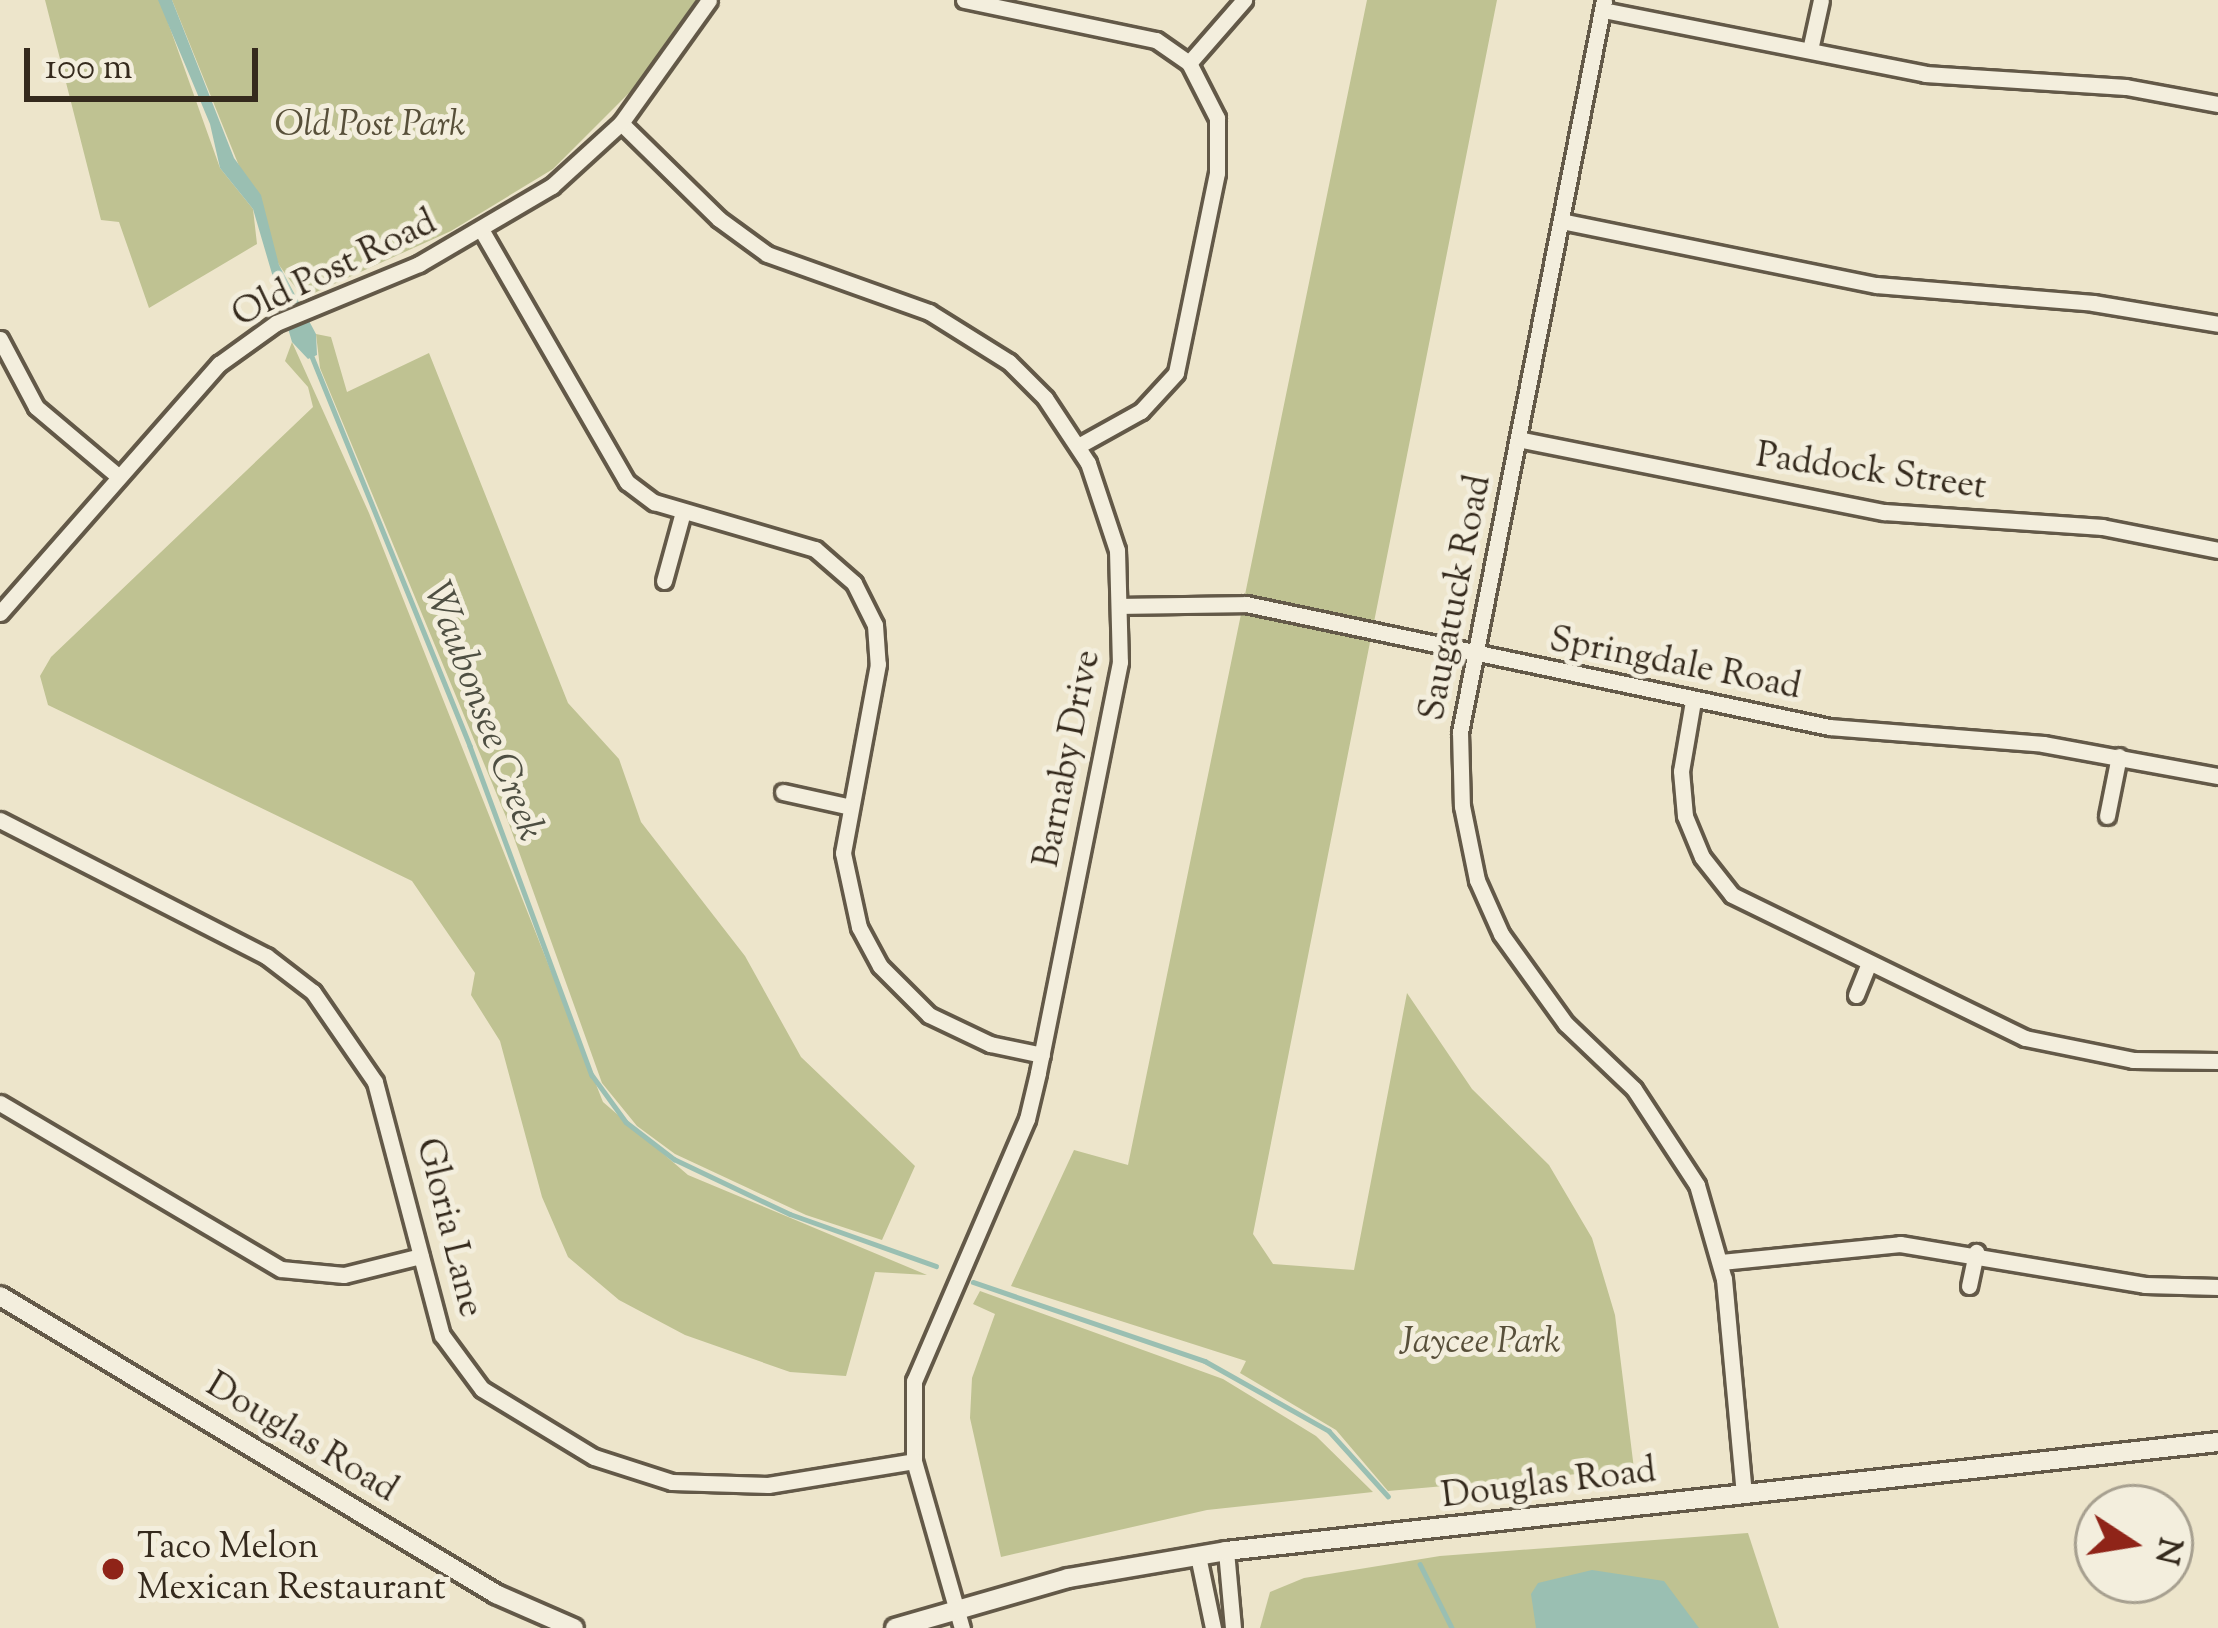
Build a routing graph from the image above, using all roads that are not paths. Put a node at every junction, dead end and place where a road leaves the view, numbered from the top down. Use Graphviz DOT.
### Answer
graph roads {
  1 [pos="709,0"];
  2 [pos="964,0"];
  3 [pos="1244,0"];
  4 [pos="1821,0"];
  5 [pos="995,3"];
  6 [pos="1604,5"];
  7 [pos="1810,50"];
  8 [pos="1189,63"];
  9 [pos="2218,104"];
  10 [pos="621,123"];
  11 [pos="1561,221"];
  12 [pos="482,231"];
  13 [pos="2218,324"];
  14 [pos="0,338"];
  15 [pos="1518,440"];
  16 [pos="1078,446"];
  17 [pos="118,476"];
  18 [pos="682,512"];
  19 [pos="2218,550"];
  20 [pos="664,581"];
  21 [pos="1124,606"];
  22 [pos="0,613"];
  23 [pos="1475,655"];
  24 [pos="1694,701"];
  25 [pos="2119,756"];
  26 [pos="2218,776"];
  27 [pos="783,792"];
  28 [pos="846,806"];
  29 [pos="2107,816"];
  30 [pos="0,820"];
  31 [pos="1868,966"];
  32 [pos="1856,995"];
  33 [pos="1042,1055"];
  34 [pos="2218,1061"];
  35 [pos="0,1103"];
  36 [pos="1976,1252"];
  37 [pos="422,1256"];
  38 [pos="1721,1262"];
  39 [pos="1969,1286"];
  40 [pos="2218,1287"];
  41 [pos="0,1297"];
  42 [pos="2218,1442"];
  43 [pos="914,1461"];
  44 [pos="1744,1494"];
  45 [pos="1226,1551"];
  46 [pos="1198,1556"];
  47 [pos="959,1619"];
  48 [pos="574,1628"];
  49 [pos="896,1628"];
  50 [pos="1213,1628"];
  51 [pos="1233,1628"];
  1 -- 10 [label="street, Old Post Road"];
  2 -- 5 [label="street"];
  3 -- 8 [label="street"];
  4 -- 7 [label="street"];
  5 -- 8 [label="street"];
  6 -- 7 [label="street"];
  6 -- 11 [label="street, Saugatuck Road"];
  7 -- 9 [label="street"];
  8 -- 16 [label="street"];
  10 -- 12 [label="street, Old Post Road"];
  10 -- 16 [label="street, Barnaby Drive"];
  11 -- 13 [label="street"];
  11 -- 15 [label="street, Saugatuck Road"];
  12 -- 17 [label="street, Old Post Road"];
  12 -- 18 [label="street"];
  14 -- 17 [label="street"];
  15 -- 19 [label="street, Paddock Street"];
  15 -- 23 [label="street, Saugatuck Road"];
  16 -- 21 [label="street, Barnaby Drive"];
  17 -- 22 [label="street, Old Post Road"];
  18 -- 20 [label="street"];
  18 -- 28 [label="street"];
  21 -- 23 [label="street, Springdale Road"];
  21 -- 33 [label="street, Barnaby Drive"];
  23 -- 24 [label="street, Springdale Road"];
  23 -- 38 [label="street, Saugatuck Road"];
  24 -- 25 [label="street, Springdale Road"];
  24 -- 31 [label="street"];
  25 -- 26 [label="street, Springdale Road"];
  25 -- 29 [label="street"];
  27 -- 28 [label="street"];
  28 -- 33 [label="street"];
  30 -- 37 [label="street, Gloria Lane"];
  31 -- 32 [label="street"];
  31 -- 34 [label="street"];
  33 -- 43 [label="street, Barnaby Drive"];
  35 -- 37 [label="street"];
  36 -- 38 [label="street"];
  36 -- 39 [label="street"];
  36 -- 40 [label="street"];
  37 -- 43 [label="street, Gloria Lane"];
  38 -- 44 [label="street, Saugatuck Road"];
  41 -- 48 [label="street, Douglas Road"];
  42 -- 44 [label="street, Douglas Road"];
  43 -- 47 [label="street, Barnaby Drive"];
  44 -- 45 [label="street, Douglas Road"];
  45 -- 46 [label="street, Douglas Road"];
  45 -- 51 [label="street"];
  46 -- 47 [label="street, Douglas Road"];
  46 -- 50 [label="street"];
  47 -- 49 [label="street, Douglas Road"];
}
